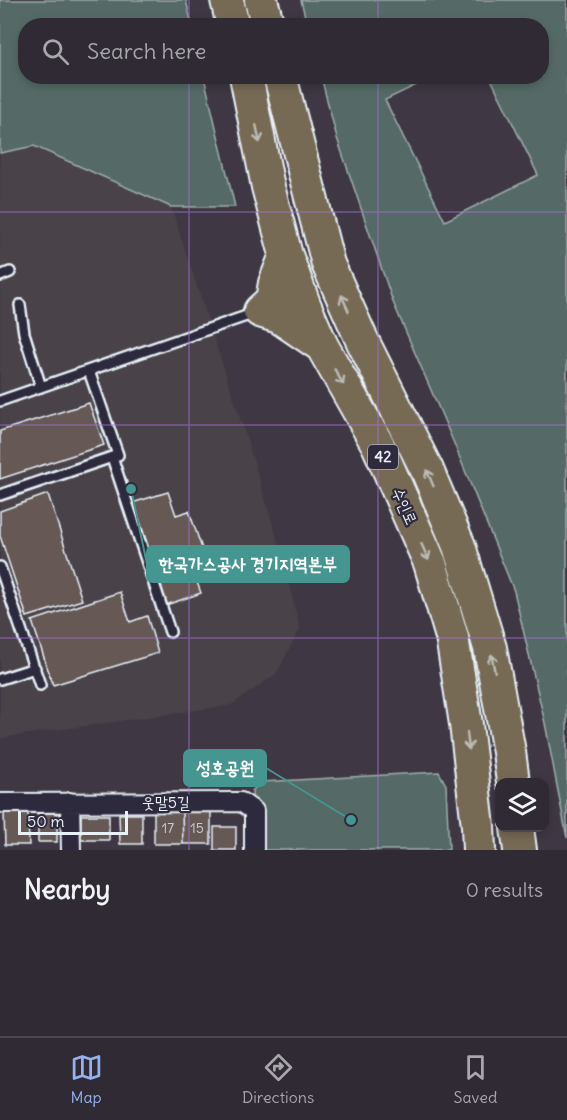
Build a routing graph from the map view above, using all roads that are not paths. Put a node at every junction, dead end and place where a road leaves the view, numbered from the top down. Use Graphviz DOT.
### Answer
graph roads {
  1 [pos="227,0"];
  2 [pos="261,0"];
  3 [pos="231,18"];
  4 [pos="266,18"];
  5 [pos="248,84"];
  6 [pos="282,84"];
  7 [pos="286,255"];
  8 [pos="20,305"];
  9 [pos="260,311"];
  10 [pos="322,346"];
  11 [pos="89,371"];
  12 [pos="41,387"];
  13 [pos="0,401"];
  14 [pos="112,457"];
  15 [pos="0,495"];
  16 [pos="0,567"];
  17 [pos="170,632"];
  18 [pos="35,668"];
  19 [pos="0,679"];
  20 [pos="40,685"];
  21 [pos="512,778"];
  22 [pos="70,802"];
  23 [pos="0,803"];
  24 [pos="518,832"];
  25 [pos="71,850"];
  26 [pos="254,850"];
  27 [pos="478,850"];
  28 [pos="520,850"];
  1 -- 3 [label="highway"];
  2 -- 4 [label="highway"];
  5 -- 7 [label="highway, 수인로 / 42, one-way"];
  21 -- 6 [label="highway, 수인로 / 42, one-way"];
  7 -- 9 [label="highway"];
  7 -- 10 [label="highway, 수인로 / 42"];
  8 -- 12 [label="lane"];
  9 -- 10 [label="highway"];
  9 -- 11 [label="lane"];
  10 -- 27 [label="highway, 수인로 / 42, one-way"];
  11 -- 12 [label="lane"];
  11 -- 14 [label="lane"];
  12 -- 13 [label="lane"];
  14 -- 15 [label="lane"];
  14 -- 17 [label="lane"];
  16 -- 18 [label="lane"];
  18 -- 19 [label="lane"];
  18 -- 20 [label="lane"];
  22 -- 23 [label="street, 웃말5길"];
  22 -- 25 [label="street"];
  22 -- 26 [label="street, 웃말5길"];
  24 -- 28 [label="highway"];
}
